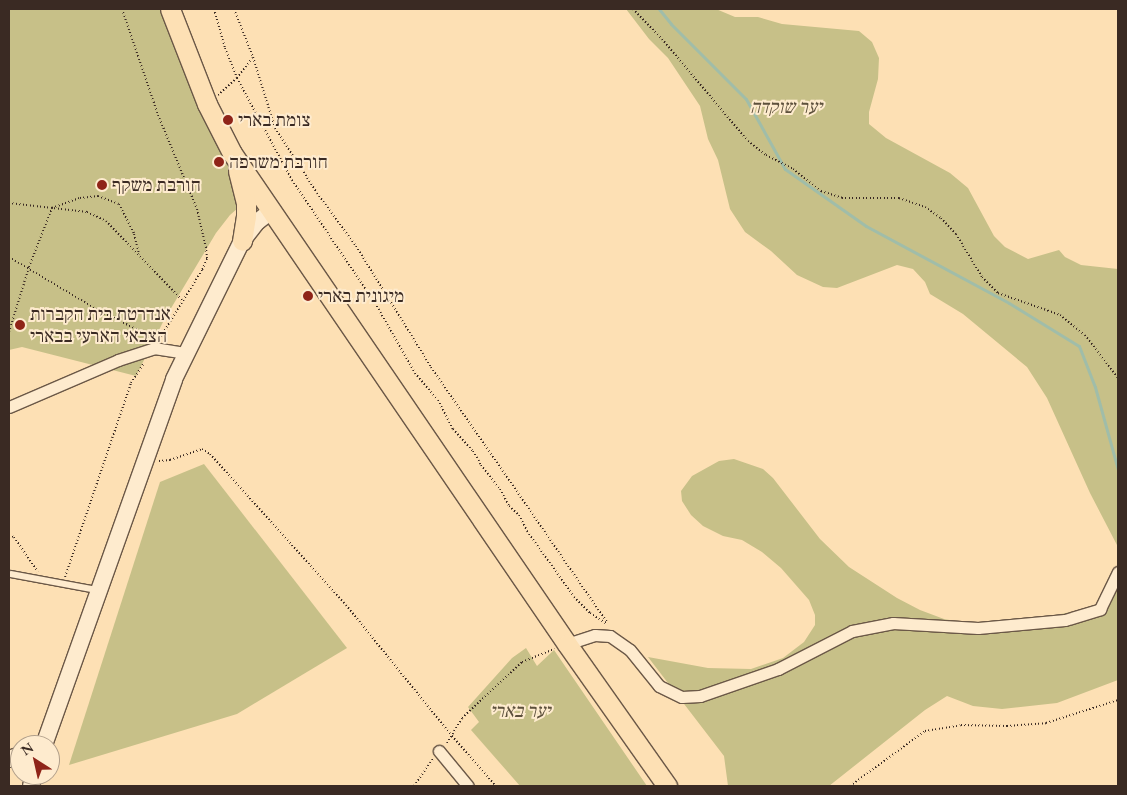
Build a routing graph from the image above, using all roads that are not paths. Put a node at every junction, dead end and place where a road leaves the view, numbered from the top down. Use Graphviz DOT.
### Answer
graph roads {
  1 [pos="170,9"];
  2 [pos="232,153"];
  3 [pos="271,211"];
  4 [pos="242,241"];
  5 [pos="185,353"];
  6 [pos="9,407"];
  7 [pos="1118,572"];
  8 [pos="11,574"];
  9 [pos="98,590"];
  10 [pos="567,644"];
  11 [pos="47,735"];
  12 [pos="439,751"];
  13 [pos="468,786"];
  14 [pos="667,786"];
  1 -- 2 [label="main road"];
  2 -- 3 [label="main road"];
  2 -- 4 [label="main road"];
  3 -- 4 [label="main road"];
  3 -- 10 [label="main road"];
  4 -- 5 [label="main road"];
  5 -- 6 [label="street"];
  5 -- 9 [label="main road"];
  7 -- 10 [label="street"];
  8 -- 9 [label="lane"];
  9 -- 11 [label="main road"];
  10 -- 14 [label="main road"];
  12 -- 13 [label="street"];
}
